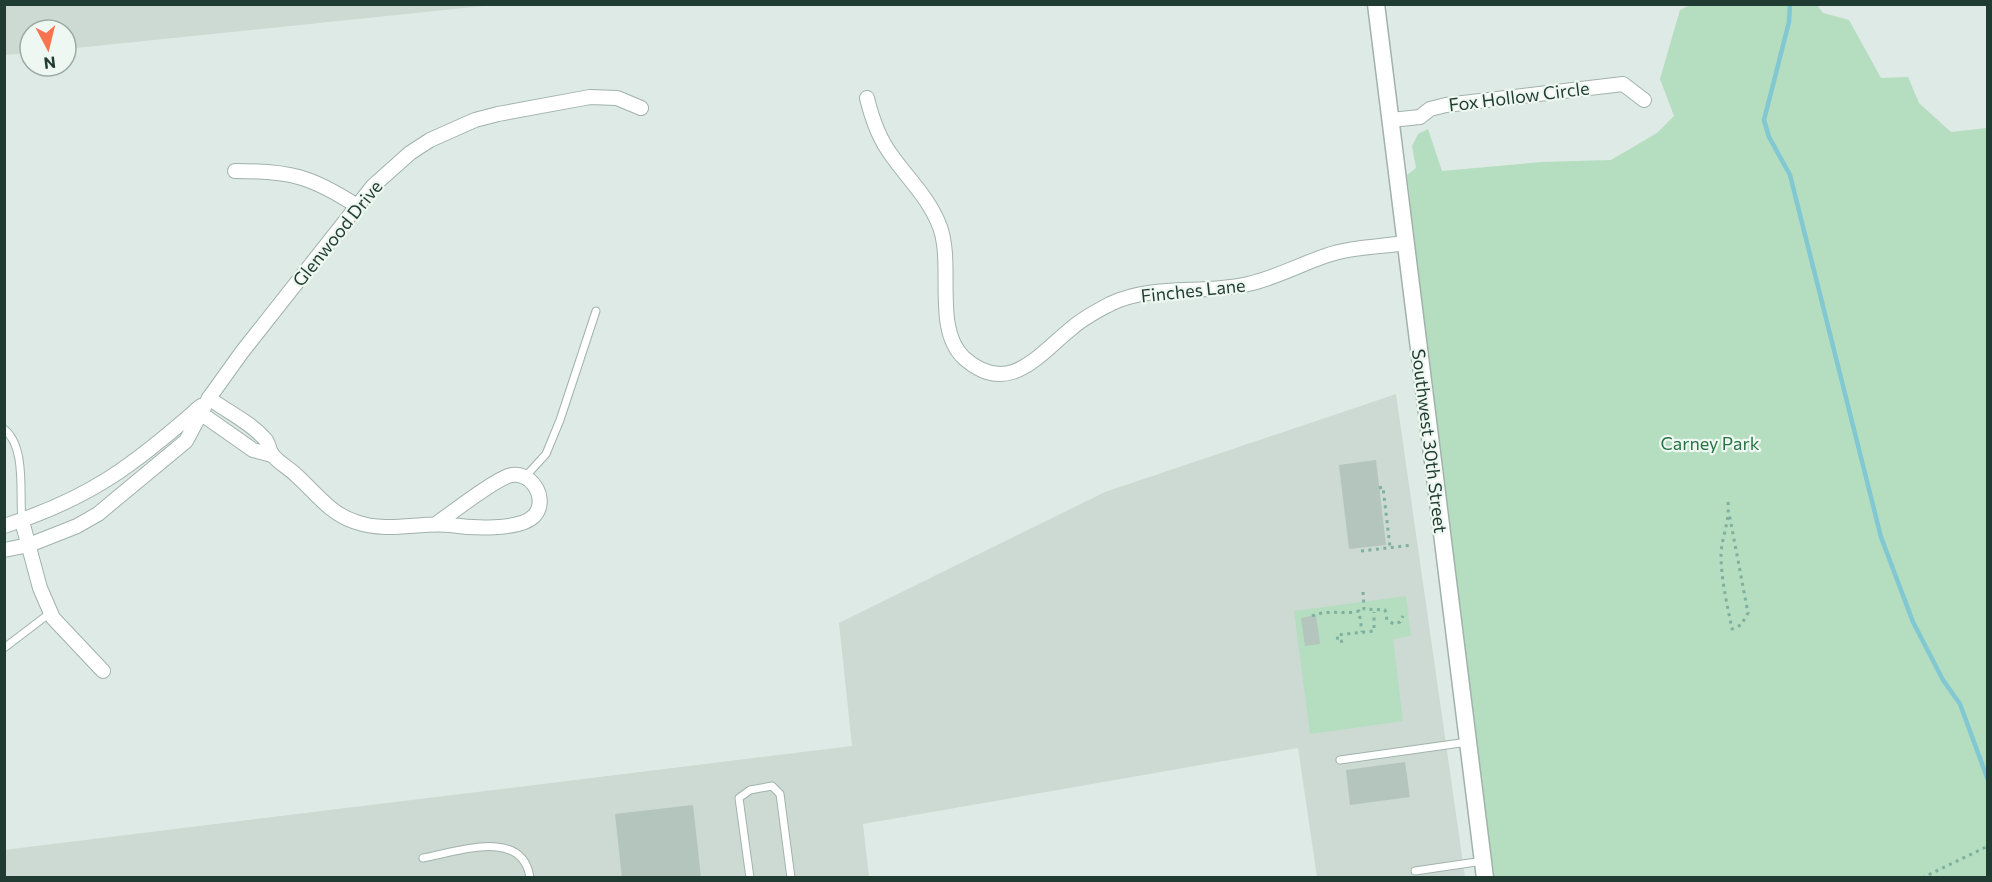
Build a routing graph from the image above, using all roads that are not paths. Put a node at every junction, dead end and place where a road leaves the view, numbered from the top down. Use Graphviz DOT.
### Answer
graph roads {
  1 [pos="1376,4"];
  2 [pos="867,98"];
  3 [pos="1644,100"];
  4 [pos="641,108"];
  5 [pos="1391,120"];
  6 [pos="235,171"];
  7 [pos="357,206"];
  8 [pos="1406,243"];
  9 [pos="596,311"];
  10 [pos="209,398"];
  11 [pos="198,411"];
  12 [pos="4,429"];
  13 [pos="272,455"];
  14 [pos="525,477"];
  15 [pos="22,521"];
  16 [pos="436,524"];
  17 [pos="4,526"];
  18 [pos="29,544"];
  19 [pos="4,549"];
  20 [pos="50,613"];
  21 [pos="4,648"];
  22 [pos="103,671"];
  23 [pos="1468,742"];
  24 [pos="1340,760"];
  25 [pos="423,858"];
  26 [pos="1484,869"];
  27 [pos="1414,871"];
  28 [pos="530,878"];
  29 [pos="750,878"];
  30 [pos="791,878"];
  1 -- 5 [label="street, Southwest 30th Street"];
  2 -- 8 [label="street, Finches Lane"];
  3 -- 5 [label="street, Fox Hollow Circle"];
  4 -- 7 [label="street, Glenwood Drive"];
  5 -- 8 [label="street, Southwest 30th Street"];
  6 -- 7 [label="street"];
  7 -- 10 [label="street, Glenwood Drive"];
  8 -- 23 [label="street, Southwest 30th Street"];
  9 -- 14 [label="lane"];
  10 -- 11 [label="street, Glenwood Drive"];
  10 -- 13 [label="street"];
  11 -- 13 [label="street"];
  11 -- 15 [label="street, Glenwood Drive"];
  11 -- 18 [label="street, Glenwood Drive"];
  12 -- 15 [label="lane"];
  13 -- 16 [label="street"];
  14 -- 16 [label="street"];
  14 -- 16 [label="street"];
  15 -- 17 [label="street, Glenwood Drive"];
  15 -- 18 [label="street"];
  18 -- 19 [label="street, Glenwood Drive"];
  18 -- 20 [label="street"];
  20 -- 21 [label="lane"];
  20 -- 22 [label="street"];
  23 -- 24 [label="lane"];
  23 -- 26 [label="street, Southwest 30th Street"];
  25 -- 28 [label="lane"];
  26 -- 27 [label="lane"];
  29 -- 30 [label="lane"];
}
